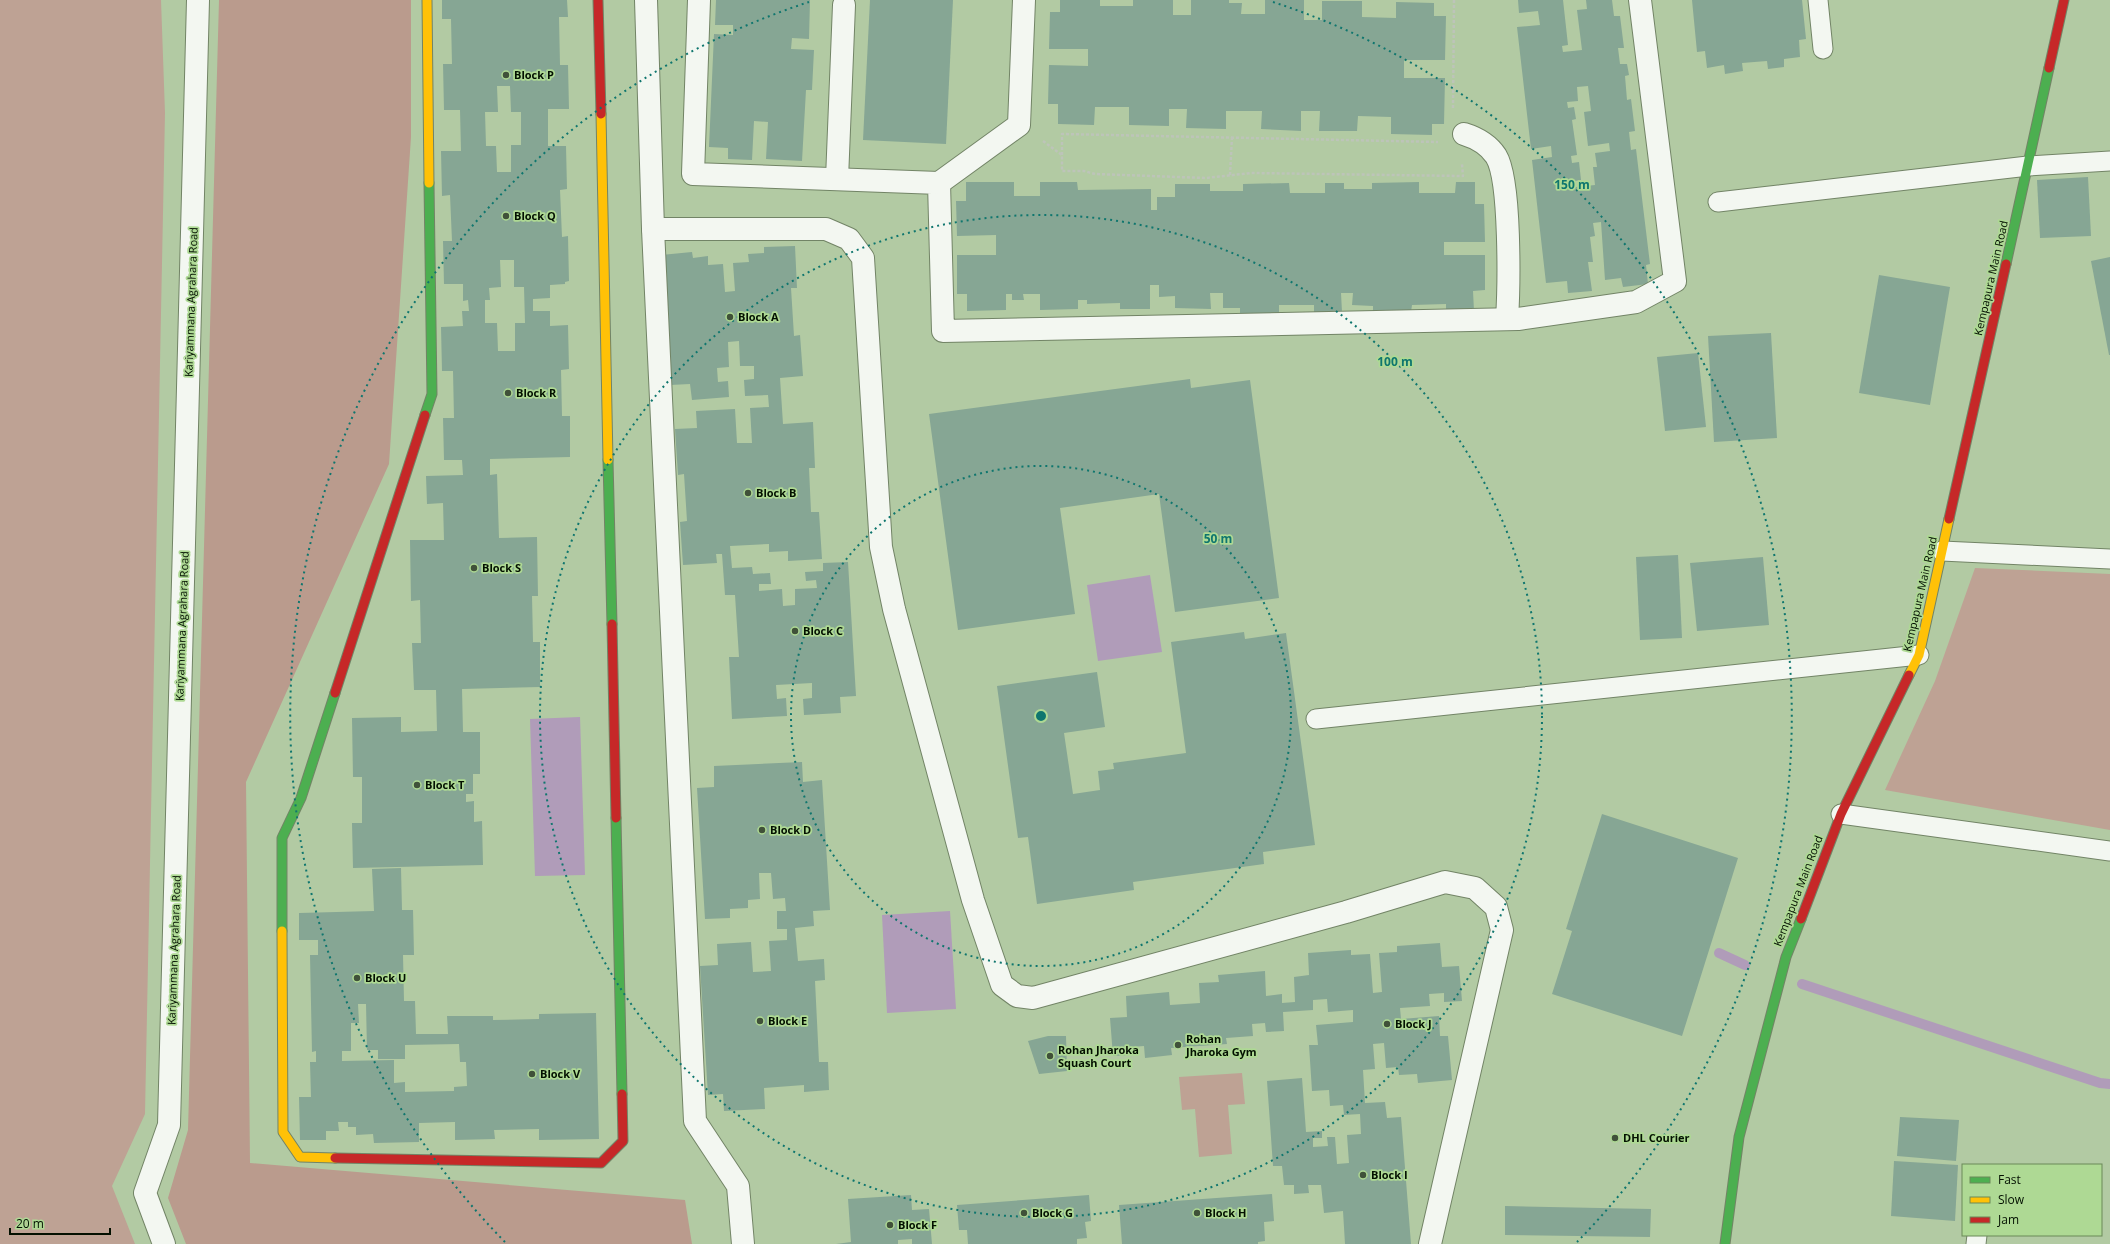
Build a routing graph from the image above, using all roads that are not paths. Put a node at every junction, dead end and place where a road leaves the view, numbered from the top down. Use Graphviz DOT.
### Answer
graph roads {
  1 [pos="198,0"];
  2 [pos="427,0"];
  3 [pos="598,0"];
  4 [pos="646,0"];
  5 [pos="699,0"];
  6 [pos="1024,0"];
  7 [pos="1640,0"];
  8 [pos="1818,0"];
  9 [pos="2064,0"];
  10 [pos="844,5"];
  11 [pos="1823,49"];
  12 [pos="1464,134"];
  13 [pos="2110,161"];
  14 [pos="2028,166"];
  15 [pos="837,179"];
  16 [pos="940,183"];
  17 [pos="1718,202"];
  18 [pos="653,229"];
  19 [pos="1507,319"];
  20 [pos="1942,552"];
  21 [pos="2110,559"];
  22 [pos="1919,655"];
  23 [pos="1316,719"];
  24 [pos="1841,814"];
  25 [pos="2110,851"];
  26 [pos="163,1240"];
  27 [pos="743,1244"];
  28 [pos="1430,1244"];
  29 [pos="1725,1244"];
  1 -- 26 [label="street, Kariyammana Agrahara Road"];
  2 -- 3 [label="street"];
  4 -- 18 [label="street"];
  5 -- 15 [label="street"];
  6 -- 16 [label="street"];
  7 -- 19 [label="street"];
  8 -- 11 [label="lane"];
  9 -- 14 [label="street, Kempapura Main Road"];
  10 -- 15 [label="street"];
  12 -- 19 [label="street"];
  13 -- 14 [label="lane"];
  14 -- 17 [label="lane"];
  14 -- 20 [label="street, Kempapura Main Road"];
  15 -- 16 [label="street"];
  16 -- 19 [label="street"];
  18 -- 27 [label="street"];
  18 -- 28 [label="street"];
  20 -- 21 [label="lane"];
  20 -- 22 [label="street, Kempapura Main Road"];
  22 -- 23 [label="lane"];
  22 -- 24 [label="street, Kempapura Main Road"];
  24 -- 25 [label="lane"];
  24 -- 29 [label="street, Kempapura Main Road"];
}
